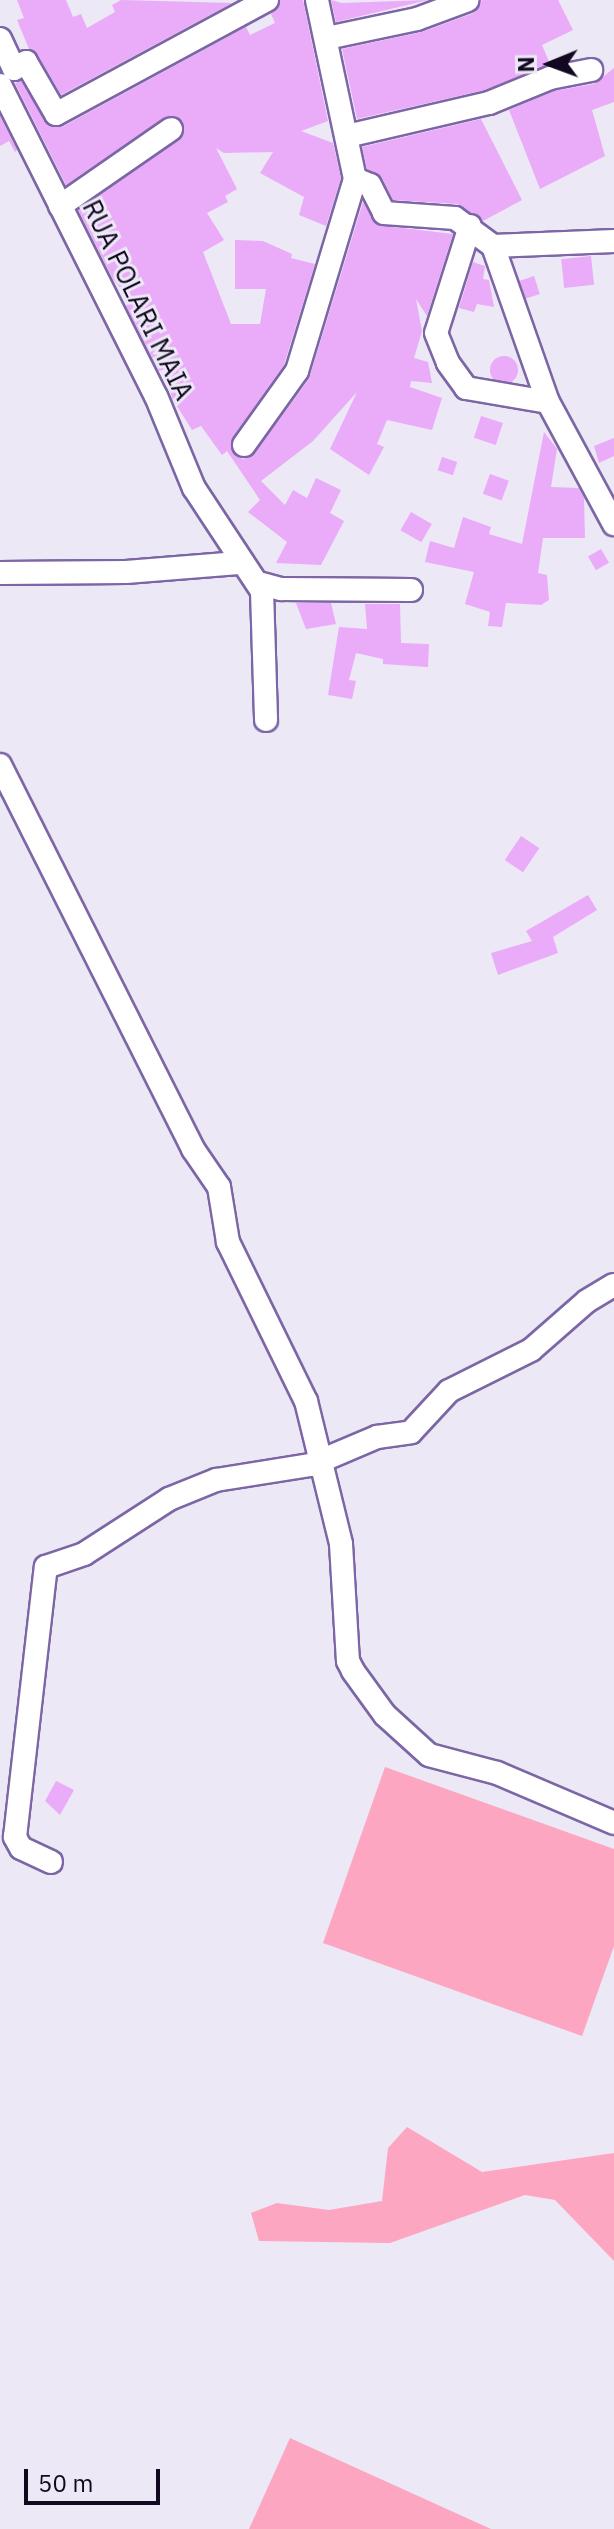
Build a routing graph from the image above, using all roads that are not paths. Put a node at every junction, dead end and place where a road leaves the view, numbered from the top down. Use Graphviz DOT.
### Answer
graph roads {
  1 [pos="267,0"];
  2 [pos="317,0"];
  3 [pos="468,0"];
  4 [pos="327,38"];
  5 [pos="0,39"];
  6 [pos="591,70"];
  7 [pos="5,77"];
  8 [pos="171,129"];
  9 [pos="347,136"];
  10 [pos="355,179"];
  11 [pos="60,206"];
  12 [pos="470,226"];
  13 [pos="614,241"];
  14 [pos="493,246"];
  15 [pos="548,402"];
  16 [pos="244,445"];
  17 [pos="614,524"];
  18 [pos="239,563"];
  19 [pos="0,573"];
  20 [pos="258,583"];
  21 [pos="411,590"];
  22 [pos="266,720"];
  23 [pos="0,765"];
  24 [pos="614,1285"];
  25 [pos="324,1461"];
  26 [pos="614,1823"];
  27 [pos="51,1862"];
  1 -- 7 [label="street"];
  2 -- 4 [label="street"];
  3 -- 4 [label="street"];
  4 -- 9 [label="street"];
  5 -- 7 [label="street"];
  6 -- 9 [label="street"];
  7 -- 11 [label="street, RUA POLARI MAIA"];
  8 -- 11 [label="street"];
  9 -- 10 [label="street"];
  10 -- 12 [label="street"];
  10 -- 16 [label="street"];
  11 -- 18 [label="street, RUA POLARI MAIA"];
  12 -- 14 [label="street"];
  12 -- 15 [label="street"];
  13 -- 14 [label="street"];
  14 -- 15 [label="street"];
  15 -- 17 [label="street"];
  18 -- 19 [label="street"];
  18 -- 20 [label="street, RUA POLARI MAIA"];
  20 -- 21 [label="street"];
  20 -- 22 [label="street"];
  23 -- 25 [label="street"];
  24 -- 25 [label="street"];
  25 -- 26 [label="street"];
  25 -- 27 [label="street"];
}
